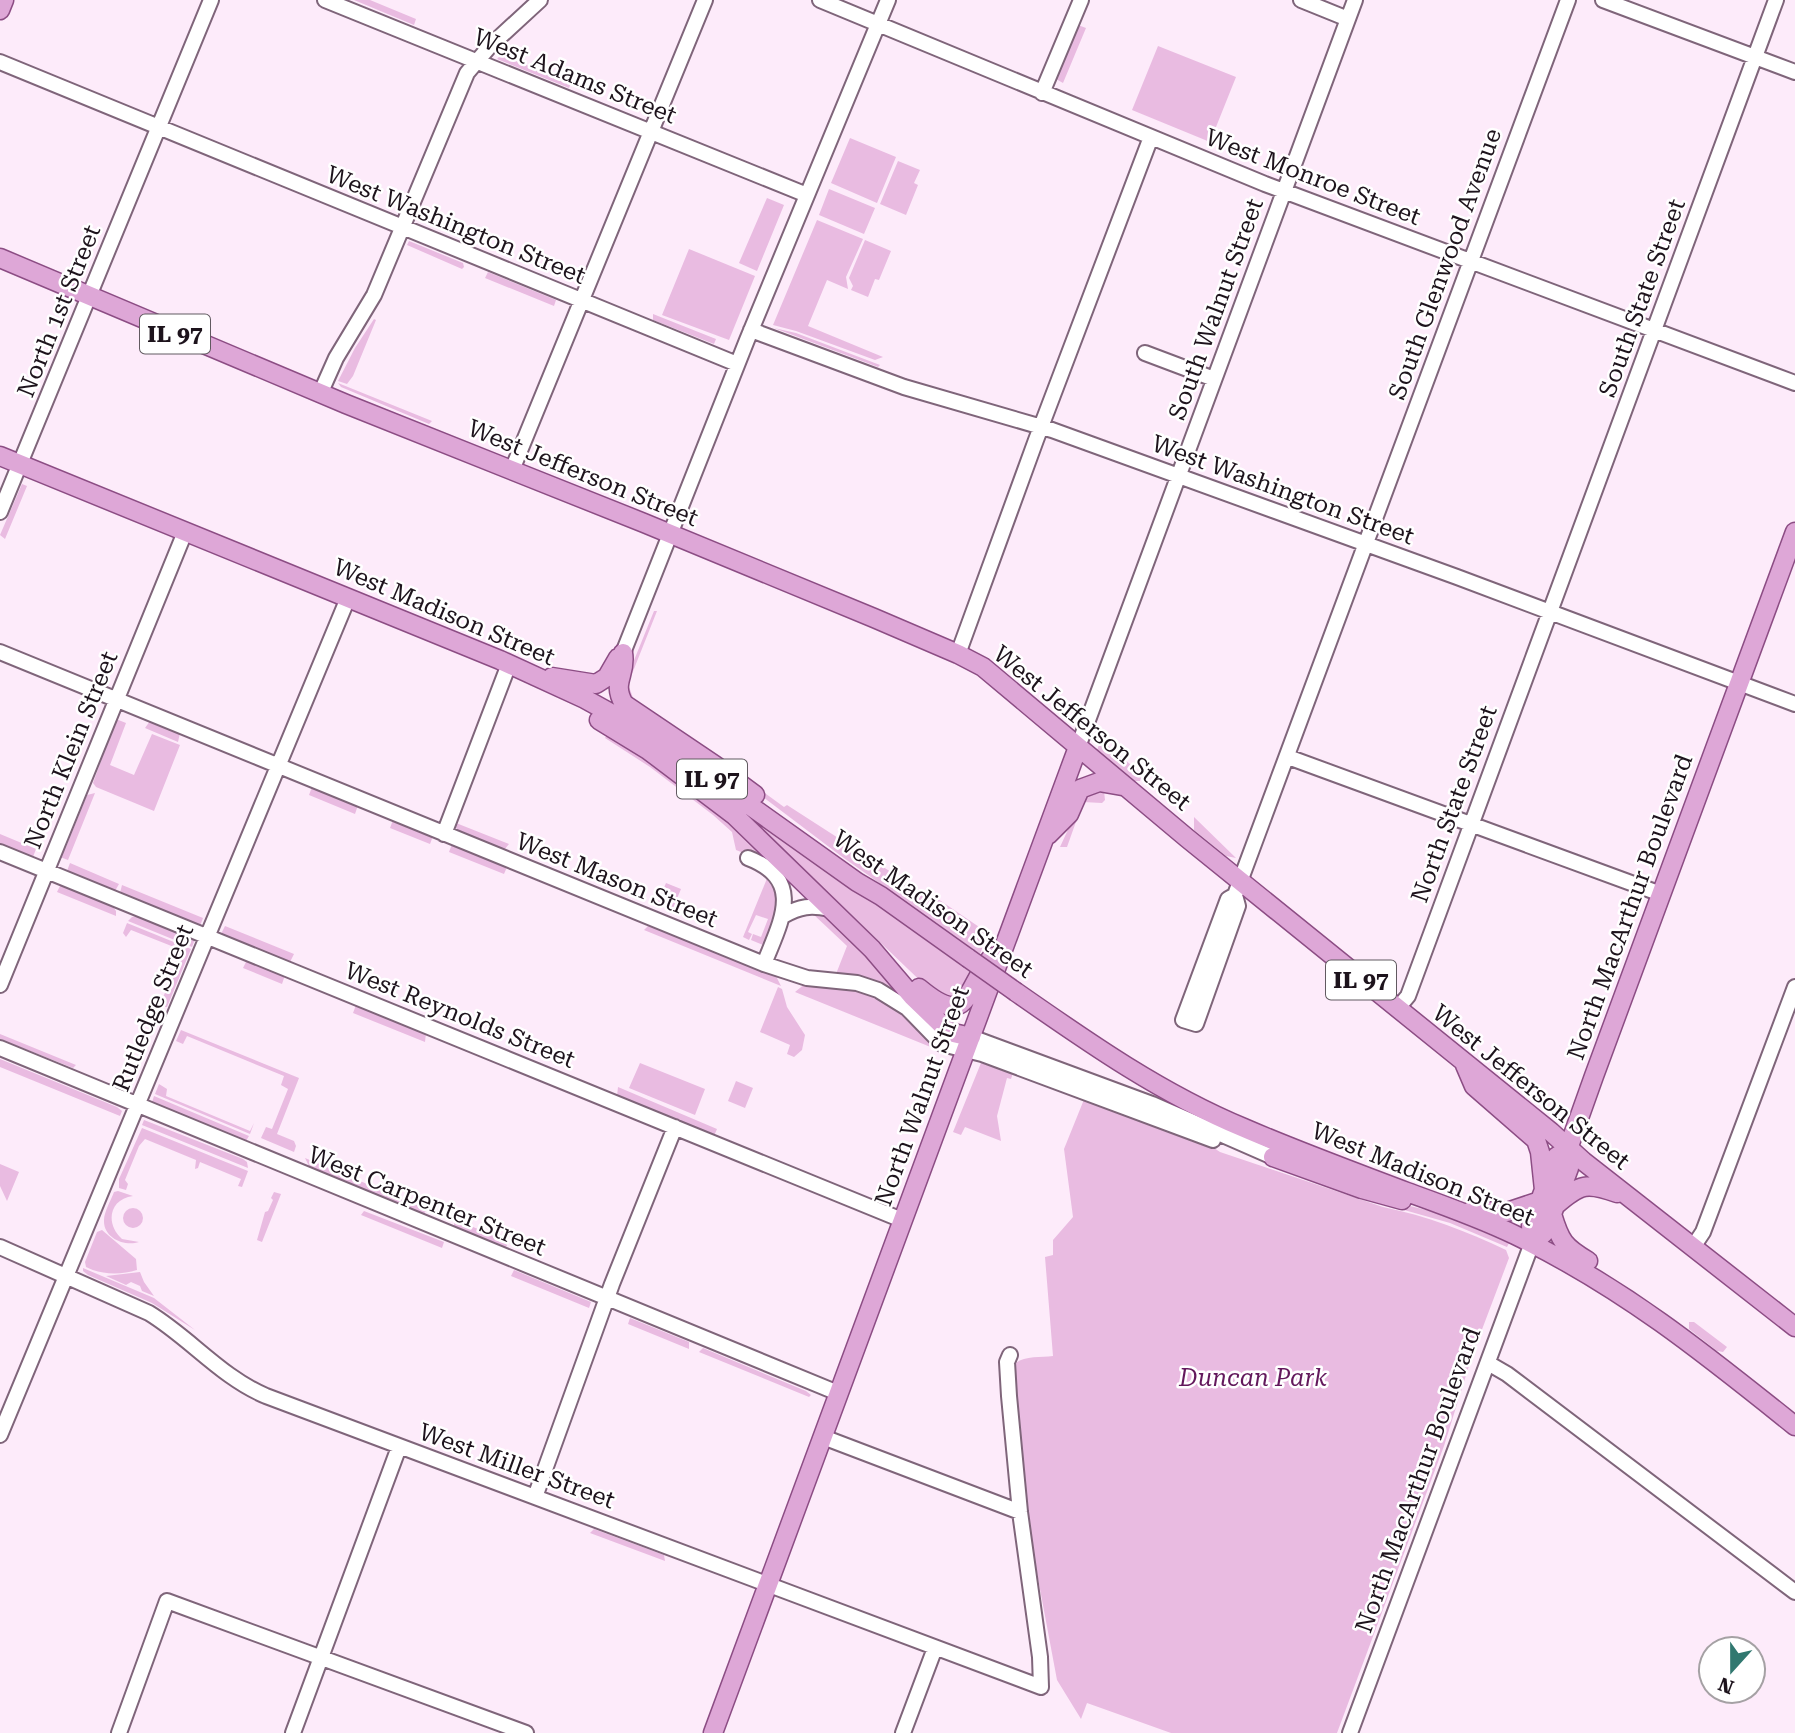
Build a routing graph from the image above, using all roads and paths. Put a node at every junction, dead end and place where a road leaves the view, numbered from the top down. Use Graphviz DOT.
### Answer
graph roads {
  1 [pos="4,0"];
  2 [pos="211,0"];
  3 [pos="540,0"];
  4 [pos="705,0"];
  5 [pos="820,0"];
  6 [pos="888,0"];
  7 [pos="1081,0"];
  8 [pos="1301,0"];
  9 [pos="1355,0"];
  10 [pos="1568,0"];
  11 [pos="1603,0"];
  12 [pos="1776,0"];
  13 [pos="334,1"];
  14 [pos="0,10"];
  15 [pos="1348,19"];
  16 [pos="878,25"];
  17 [pos="1755,57"];
  18 [pos="477,60"];
  19 [pos="0,62"];
  20 [pos="1795,72"];
  21 [pos="1042,93"];
  22 [pos="159,127"];
  23 [pos="651,132"];
  24 [pos="1151,137"];
  25 [pos="1283,191"];
  26 [pos="807,195"];
  27 [pos="402,226"];
  28 [pos="0,258"];
  29 [pos="1470,262"];
  30 [pos="89,295"];
  31 [pos="581,301"];
  32 [pos="751,330"];
  33 [pos="1654,330"];
  34 [pos="1145,353"];
  35 [pos="737,364"];
  36 [pos="1214,379"];
  37 [pos="1795,383"];
  38 [pos="320,394"];
  39 [pos="1042,427"];
  40 [pos="0,456"];
  41 [pos="20,464"];
  42 [pos="512,470"];
  43 [pos="1179,476"];
  44 [pos="0,512"];
  45 [pos="185,532"];
  46 [pos="1795,532"];
  47 [pos="669,533"];
  48 [pos="1367,544"];
  49 [pos="348,598"];
  50 [pos="1550,612"];
  51 [pos="0,652"];
  52 [pos="623,653"];
  53 [pos="958,654"];
  54 [pos="509,664"];
  55 [pos="534,675"];
  56 [pos="1739,683"];
  57 [pos="117,700"];
  58 [pos="1795,704"];
  59 [pos="1078,747"];
  60 [pos="1288,757"];
  61 [pos="278,765"];
  62 [pos="1126,787"];
  63 [pos="1471,824"];
  64 [pos="444,834"];
  65 [pos="1044,839"];
  66 [pos="0,852"];
  67 [pos="748,858"];
  68 [pos="46,871"];
  69 [pos="1238,888"];
  70 [pos="1661,894"];
  71 [pos="881,896"];
  72 [pos="830,909"];
  73 [pos="783,916"];
  74 [pos="208,936"];
  75 [pos="1006,942"];
  76 [pos="872,949"];
  77 [pos="764,964"];
  78 [pos="0,985"];
  79 [pos="1795,987"];
  80 [pos="1397,1009"];
  81 [pos="969,1043"];
  82 [pos="0,1048"];
  83 [pos="1465,1065"];
  84 [pos="137,1106"];
  85 [pos="675,1127"];
  86 [pos="1213,1140"];
  87 [pos="1568,1149"];
  88 [pos="1273,1157"];
  89 [pos="1626,1196"];
  90 [pos="1548,1203"];
  91 [pos="1459,1211"];
  92 [pos="902,1220"];
  93 [pos="1532,1243"];
  94 [pos="0,1247"];
  95 [pos="1693,1247"];
  96 [pos="66,1276"];
  97 [pos="607,1299"];
  98 [pos="1644,1308"];
  99 [pos="1795,1327"];
  100 [pos="1010,1355"];
  101 [pos="1488,1363"];
  102 [pos="838,1393"];
  103 [pos="1795,1426"];
  104 [pos="0,1435"];
  105 [pos="823,1437"];
  106 [pos="399,1447"];
  107 [pos="535,1497"];
  108 [pos="1020,1513"];
  109 [pos="769,1585"];
  110 [pos="1795,1592"];
  111 [pos="935,1648"];
  112 [pos="321,1659"];
  113 [pos="119,1733"];
  114 [pos="293,1733"];
  115 [pos="526,1733"];
  116 [pos="713,1733"];
  117 [pos="903,1733"];
  118 [pos="1350,1733"];
  1 -- 14 [label="main road"];
  2 -- 22 [label="street, North 1st Street"];
  3 -- 18 [label="street"];
  4 -- 23 [label="street"];
  5 -- 16 [label="street, West Monroe Street"];
  6 -- 16 [label="street"];
  7 -- 21 [label="street"];
  8 -- 15 [label="street"];
  9 -- 15 [label="street, South Walnut Street"];
  10 -- 29 [label="street, South Glenwood Avenue"];
  11 -- 17 [label="street"];
  12 -- 17 [label="street, South State Street"];
  13 -- 18 [label="street, West Adams Street"];
  15 -- 25 [label="street, South Walnut Street"];
  16 -- 21 [label="street, West Monroe Street"];
  16 -- 26 [label="street"];
  17 -- 20 [label="street"];
  17 -- 33 [label="street, South State Street"];
  18 -- 23 [label="street, West Adams Street"];
  18 -- 27 [label="street"];
  19 -- 22 [label="street, West Washington Street"];
  21 -- 24 [label="street, West Monroe Street"];
  22 -- 27 [label="street, West Washington Street"];
  22 -- 30 [label="street, North 1st Street"];
  23 -- 26 [label="street, West Adams Street"];
  23 -- 31 [label="street"];
  24 -- 25 [label="street, West Monroe Street"];
  24 -- 39 [label="street"];
  25 -- 29 [label="street, West Monroe Street"];
  25 -- 36 [label="street, South Walnut Street"];
  26 -- 32 [label="street"];
  27 -- 31 [label="street, West Washington Street"];
  27 -- 38 [label="street"];
  28 -- 30 [label="main road, IL 97"];
  29 -- 33 [label="street, West Monroe Street"];
  29 -- 48 [label="street, South Glenwood Avenue"];
  30 -- 38 [label="main road, West Jefferson Street / IL 97"];
  30 -- 41 [label="street, North 1st Street"];
  31 -- 35 [label="street, West Washington Street"];
  31 -- 42 [label="street"];
  32 -- 35 [label="street"];
  32 -- 39 [label="street, West Washington Street"];
  33 -- 37 [label="street, West Monroe Street"];
  33 -- 50 [label="street, South State Street"];
  34 -- 36 [label="street"];
  35 -- 47 [label="street"];
  36 -- 43 [label="street, South Walnut Street"];
  38 -- 42 [label="main road, West Jefferson Street / IL 97"];
  39 -- 43 [label="street, West Washington Street"];
  39 -- 53 [label="street"];
  40 -- 41 [label="main road, IL 97"];
  41 -- 44 [label="street, North 1st Street"];
  41 -- 45 [label="main road, West Madison Street / IL 97"];
  42 -- 47 [label="main road, West Jefferson Street / IL 97"];
  43 -- 48 [label="street, West Washington Street"];
  43 -- 59 [label="street, North Walnut Street"];
  45 -- 49 [label="main road, West Madison Street / IL 97"];
  45 -- 57 [label="street, North Klein Street"];
  46 -- 56 [label="main road, North MacArthur Boulevard"];
  47 -- 52 [label="street"];
  47 -- 53 [label="main road, West Jefferson Street / IL 97"];
  48 -- 50 [label="street, West Washington Street"];
  48 -- 60 [label="street, South Glenwood Avenue"];
  49 -- 54 [label="main road, West Madison Street / IL 97"];
  49 -- 61 [label="street, Rutledge Street"];
  50 -- 56 [label="street, West Washington Street"];
  50 -- 63 [label="street, North State Street"];
  51 -- 57 [label="street, West Mason Street"];
  52 -- 55 [label="main road"];
  52 -- 71 [label="main road"];
  53 -- 59 [label="main road, West Jefferson Street / IL 97"];
  54 -- 55 [label="main road, West Madison Street / IL 97"];
  54 -- 64 [label="street"];
  55 -- 71 [label="main road, West Madison Street / IL 97"];
  55 -- 72 [label="main road"];
  56 -- 58 [label="street, West Washington Street"];
  56 -- 70 [label="main road, North MacArthur Boulevard"];
  57 -- 61 [label="street, West Mason Street"];
  57 -- 68 [label="street, North Klein Street"];
  59 -- 62 [label="main road, West Jefferson Street / IL 97"];
  59 -- 65 [label="main road, North Walnut Street"];
  60 -- 63 [label="street"];
  60 -- 69 [label="street, South Glenwood Avenue"];
  61 -- 64 [label="street, West Mason Street"];
  61 -- 74 [label="street, Rutledge Street"];
  62 -- 65 [label="main road"];
  62 -- 69 [label="main road, West Jefferson Street / IL 97"];
  63 -- 70 [label="street"];
  63 -- 80 [label="street, North State Street"];
  64 -- 77 [label="street, West Mason Street"];
  65 -- 75 [label="main road, North Walnut Street"];
  66 -- 68 [label="street, West Reynolds Street"];
  67 -- 73 [label="street"];
  68 -- 74 [label="street, West Reynolds Street"];
  68 -- 78 [label="street, North Klein Street"];
  69 -- 69 [label="street"];
  69 -- 80 [label="main road, West Jefferson Street / IL 97"];
  70 -- 87 [label="main road, North MacArthur Boulevard"];
  71 -- 91 [label="main road, West Madison Street / IL 97, bridge"];
  72 -- 73 [label="street"];
  72 -- 76 [label="main road"];
  73 -- 77 [label="street"];
  74 -- 84 [label="street, Rutledge Street"];
  74 -- 85 [label="street, West Reynolds Street"];
  75 -- 76 [label="main road"];
  75 -- 81 [label="main road, North Walnut Street"];
  76 -- 81 [label="main road"];
  77 -- 81 [label="street, West Mason Street"];
  79 -- 95 [label="street"];
  80 -- 83 [label="main road, West Jefferson Street / IL 97"];
  81 -- 86 [label="street, West Mason Street"];
  81 -- 88 [label="street, West Mason Street"];
  81 -- 92 [label="main road, North Walnut Street"];
  82 -- 84 [label="street, West Carpenter Street"];
  83 -- 87 [label="main road, West Jefferson Street / IL 97"];
  83 -- 90 [label="main road"];
  84 -- 96 [label="street, Rutledge Street"];
  84 -- 97 [label="street, West Carpenter Street"];
  85 -- 92 [label="street, West Reynolds Street"];
  85 -- 97 [label="street"];
  87 -- 89 [label="main road, West Jefferson Street / IL 97"];
  87 -- 90 [label="main road, North MacArthur Boulevard"];
  88 -- 91 [label="main road"];
  89 -- 90 [label="main road"];
  89 -- 95 [label="main road, West Jefferson Street / IL 97"];
  90 -- 91 [label="main road"];
  90 -- 93 [label="main road, North MacArthur Boulevard"];
  90 -- 98 [label="main road"];
  91 -- 93 [label="main road, West Madison Street / IL 97"];
  92 -- 102 [label="main road, North Walnut Street"];
  93 -- 98 [label="main road, West Madison Street / IL 97"];
  93 -- 101 [label="street, North MacArthur Boulevard"];
  94 -- 96 [label="street, West Miller Street"];
  95 -- 99 [label="main road, West Jefferson Street / IL 97"];
  96 -- 104 [label="street, Rutledge Street"];
  96 -- 106 [label="street, West Miller Street"];
  97 -- 102 [label="street, West Carpenter Street"];
  97 -- 107 [label="street"];
  98 -- 103 [label="main road, West Madison Street / IL 97"];
  100 -- 108 [label="street"];
  101 -- 110 [label="street"];
  101 -- 118 [label="street, North MacArthur Boulevard"];
  102 -- 105 [label="main road, North Walnut Street"];
  105 -- 108 [label="street"];
  105 -- 109 [label="main road, North Walnut Street"];
  106 -- 107 [label="street, West Miller Street"];
  106 -- 112 [label="street"];
  107 -- 109 [label="street, West Miller Street"];
  108 -- 111 [label="street, West Miller Street"];
  109 -- 111 [label="street, West Miller Street"];
  109 -- 116 [label="main road, North Walnut Street"];
  111 -- 117 [label="street"];
  112 -- 113 [label="street"];
  112 -- 114 [label="street"];
  112 -- 115 [label="street"];
}
